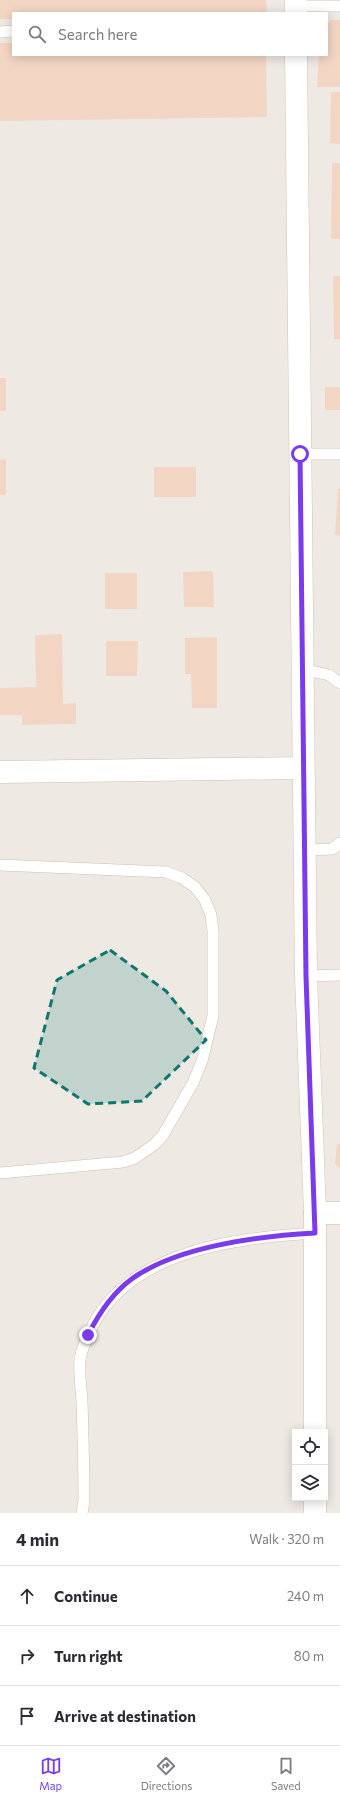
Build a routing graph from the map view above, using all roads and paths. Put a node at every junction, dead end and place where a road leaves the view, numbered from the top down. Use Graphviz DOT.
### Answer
graph roads {
  1 [pos="296,6"];
  2 [pos="340,6"];
  3 [pos="12,31"];
  4 [pos="0,32"];
  5 [pos="296,56"];
  6 [pos="300,454"];
  7 [pos="340,454"];
  8 [pos="302,669"];
  9 [pos="340,683"];
  10 [pos="303,768"];
  11 [pos="0,772"];
  12 [pos="340,843"];
  13 [pos="304,850"];
  14 [pos="0,865"];
  15 [pos="340,975"];
  16 [pos="306,976"];
  17 [pos="0,1173"];
  18 [pos="340,1213"];
  19 [pos="315,1223"];
  20 [pos="315,1429"];
  21 [pos="315,1501"];
  22 [pos="82,1513"];
  23 [pos="315,1513"];
  1 -- 2 [label="lane"];
  3 -- 4 [label="lane"];
  5 -- 6 [label="main road"];
  6 -- 7 [label="lane"];
  6 -- 8 [label="main road"];
  8 -- 9 [label="lane"];
  8 -- 10 [label="main road"];
  10 -- 11 [label="main road"];
  10 -- 13 [label="main road"];
  12 -- 13 [label="lane"];
  13 -- 16 [label="main road"];
  14 -- 17 [label="lane"];
  15 -- 16 [label="lane"];
  16 -- 19 [label="main road"];
  18 -- 19 [label="main road"];
  19 -- 20 [label="main road"];
  19 -- 22 [label="lane"];
  21 -- 23 [label="main road"];
}
